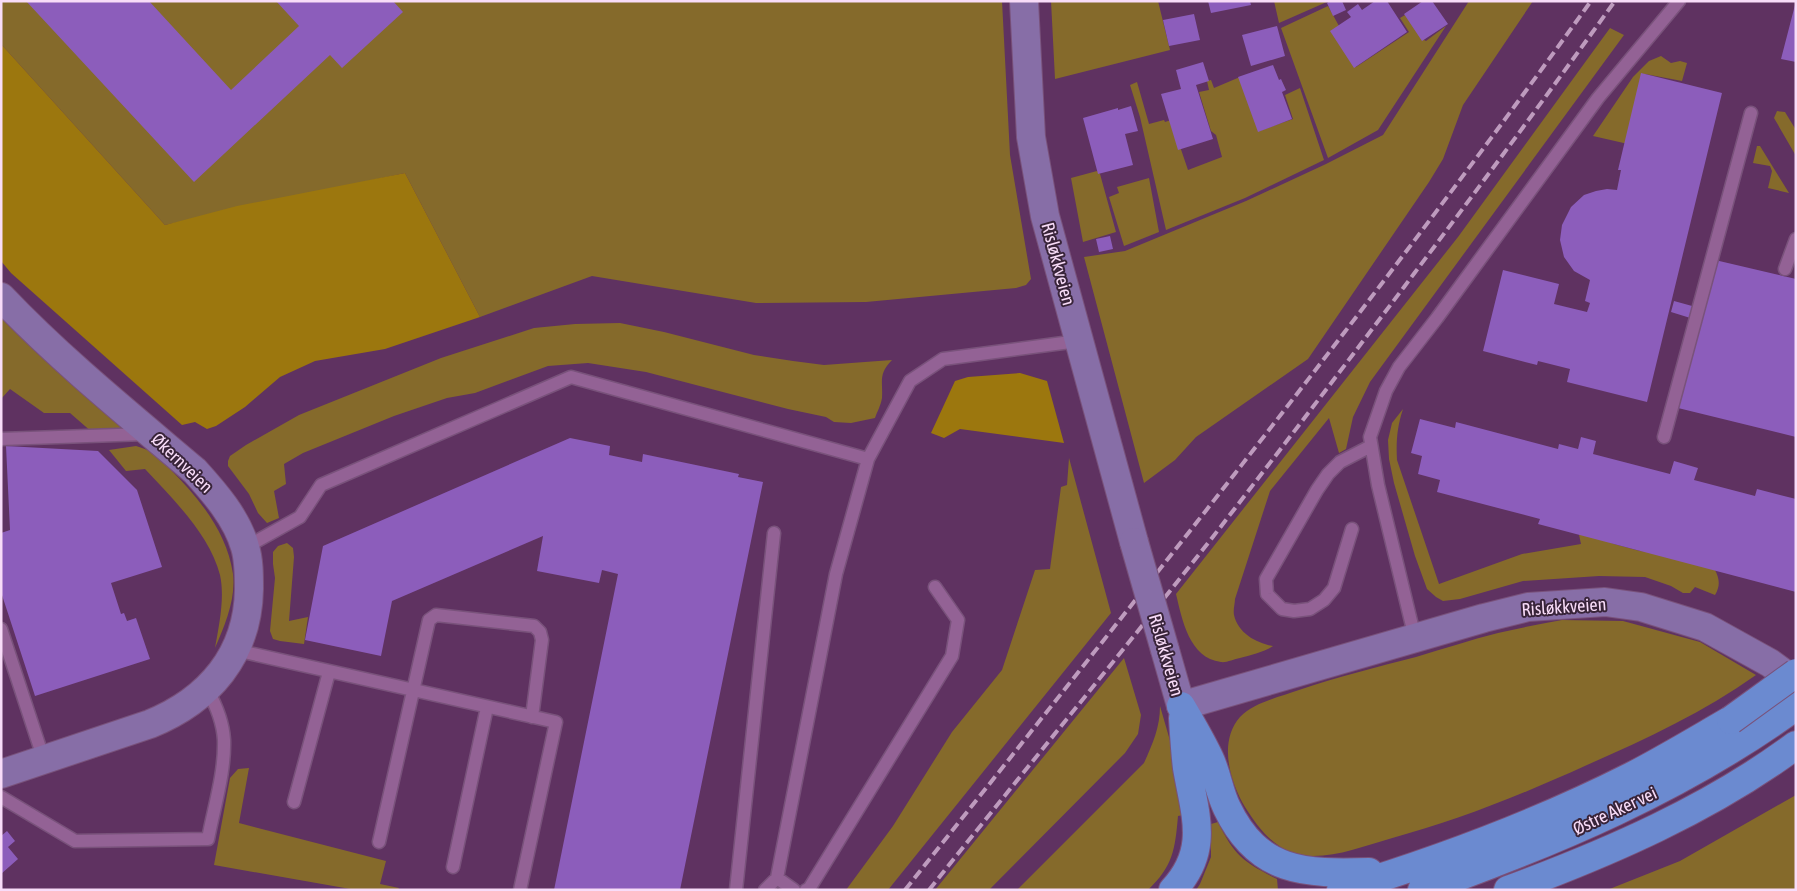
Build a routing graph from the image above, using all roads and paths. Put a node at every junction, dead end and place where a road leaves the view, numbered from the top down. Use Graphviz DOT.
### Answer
graph roads {
  1 [pos="1024,1"];
  2 [pos="1679,1"];
  3 [pos="1750,113"];
  4 [pos="1796,240"];
  5 [pos="1785,269"];
  6 [pos="1,297"];
  7 [pos="1078,341"];
  8 [pos="152,434"];
  9 [pos="1664,437"];
  10 [pos="1,440"];
  11 [pos="1372,446"];
  12 [pos="868,459"];
  13 [pos="1352,529"];
  14 [pos="774,533"];
  15 [pos="246,547"];
  16 [pos="935,587"];
  17 [pos="1,629"];
  18 [pos="1415,638"];
  19 [pos="236,650"];
  20 [pos="329,672"];
  21 [pos="1796,673"];
  22 [pos="1796,682"];
  23 [pos="208,689"];
  24 [pos="412,690"];
  25 [pos="1182,706"];
  26 [pos="1796,706"];
  27 [pos="487,707"];
  28 [pos="532,717"];
  29 [pos="1740,730"];
  30 [pos="1796,746"];
  31 [pos="44,760"];
  32 [pos="1,774"];
  33 [pos="1,797"];
  34 [pos="294,802"];
  35 [pos="379,842"];
  36 [pos="453,867"];
  37 [pos="1400,871"];
  38 [pos="777,878"];
  39 [pos="520,890"];
  40 [pos="736,890"];
  41 [pos="765,890"];
  42 [pos="794,890"];
  43 [pos="806,890"];
  44 [pos="1173,890"];
  45 [pos="1341,890"];
  46 [pos="1422,890"];
  47 [pos="1508,890"];
  1 -- 7 [label="street, Risløkkveien"];
  2 -- 11 [label="lane"];
  3 -- 9 [label="lane"];
  4 -- 5 [label="lane"];
  6 -- 8 [label="street, Økernveien"];
  7 -- 12 [label="lane"];
  7 -- 25 [label="street, Risløkkveien, bridge"];
  8 -- 10 [label="lane"];
  8 -- 15 [label="street, Økernveien"];
  11 -- 13 [label="lane"];
  11 -- 18 [label="lane"];
  12 -- 15 [label="lane"];
  12 -- 38 [label="lane"];
  14 -- 40 [label="lane"];
  15 -- 19 [label="street, Økernveien"];
  16 -- 43 [label="lane"];
  17 -- 31 [label="lane"];
  18 -- 22 [label="street, Risløkkveien"];
  18 -- 25 [label="street, Risløkkveien"];
  19 -- 20 [label="lane"];
  19 -- 23 [label="street, Økernveien"];
  20 -- 24 [label="lane"];
  20 -- 34 [label="lane"];
  21 -- 29 [label="highway, bridge"];
  23 -- 31 [label="street, Økernveien"];
  23 -- 33 [label="lane"];
  24 -- 27 [label="lane"];
  24 -- 28 [label="lane"];
  24 -- 35 [label="lane"];
  25 -- 37 [label="highway"];
  25 -- 44 [label="highway"];
  26 -- 29 [label="highway, Østre Aker vei"];
  27 -- 28 [label="lane"];
  27 -- 36 [label="lane"];
  28 -- 39 [label="lane"];
  29 -- 37 [label="highway"];
  29 -- 46 [label="highway, Østre Aker vei"];
  30 -- 47 [label="highway, Østre Aker vei"];
  31 -- 32 [label="street, Økernveien"];
  37 -- 45 [label="highway"];
  38 -- 41 [label="lane"];
  38 -- 42 [label="lane"];
}
